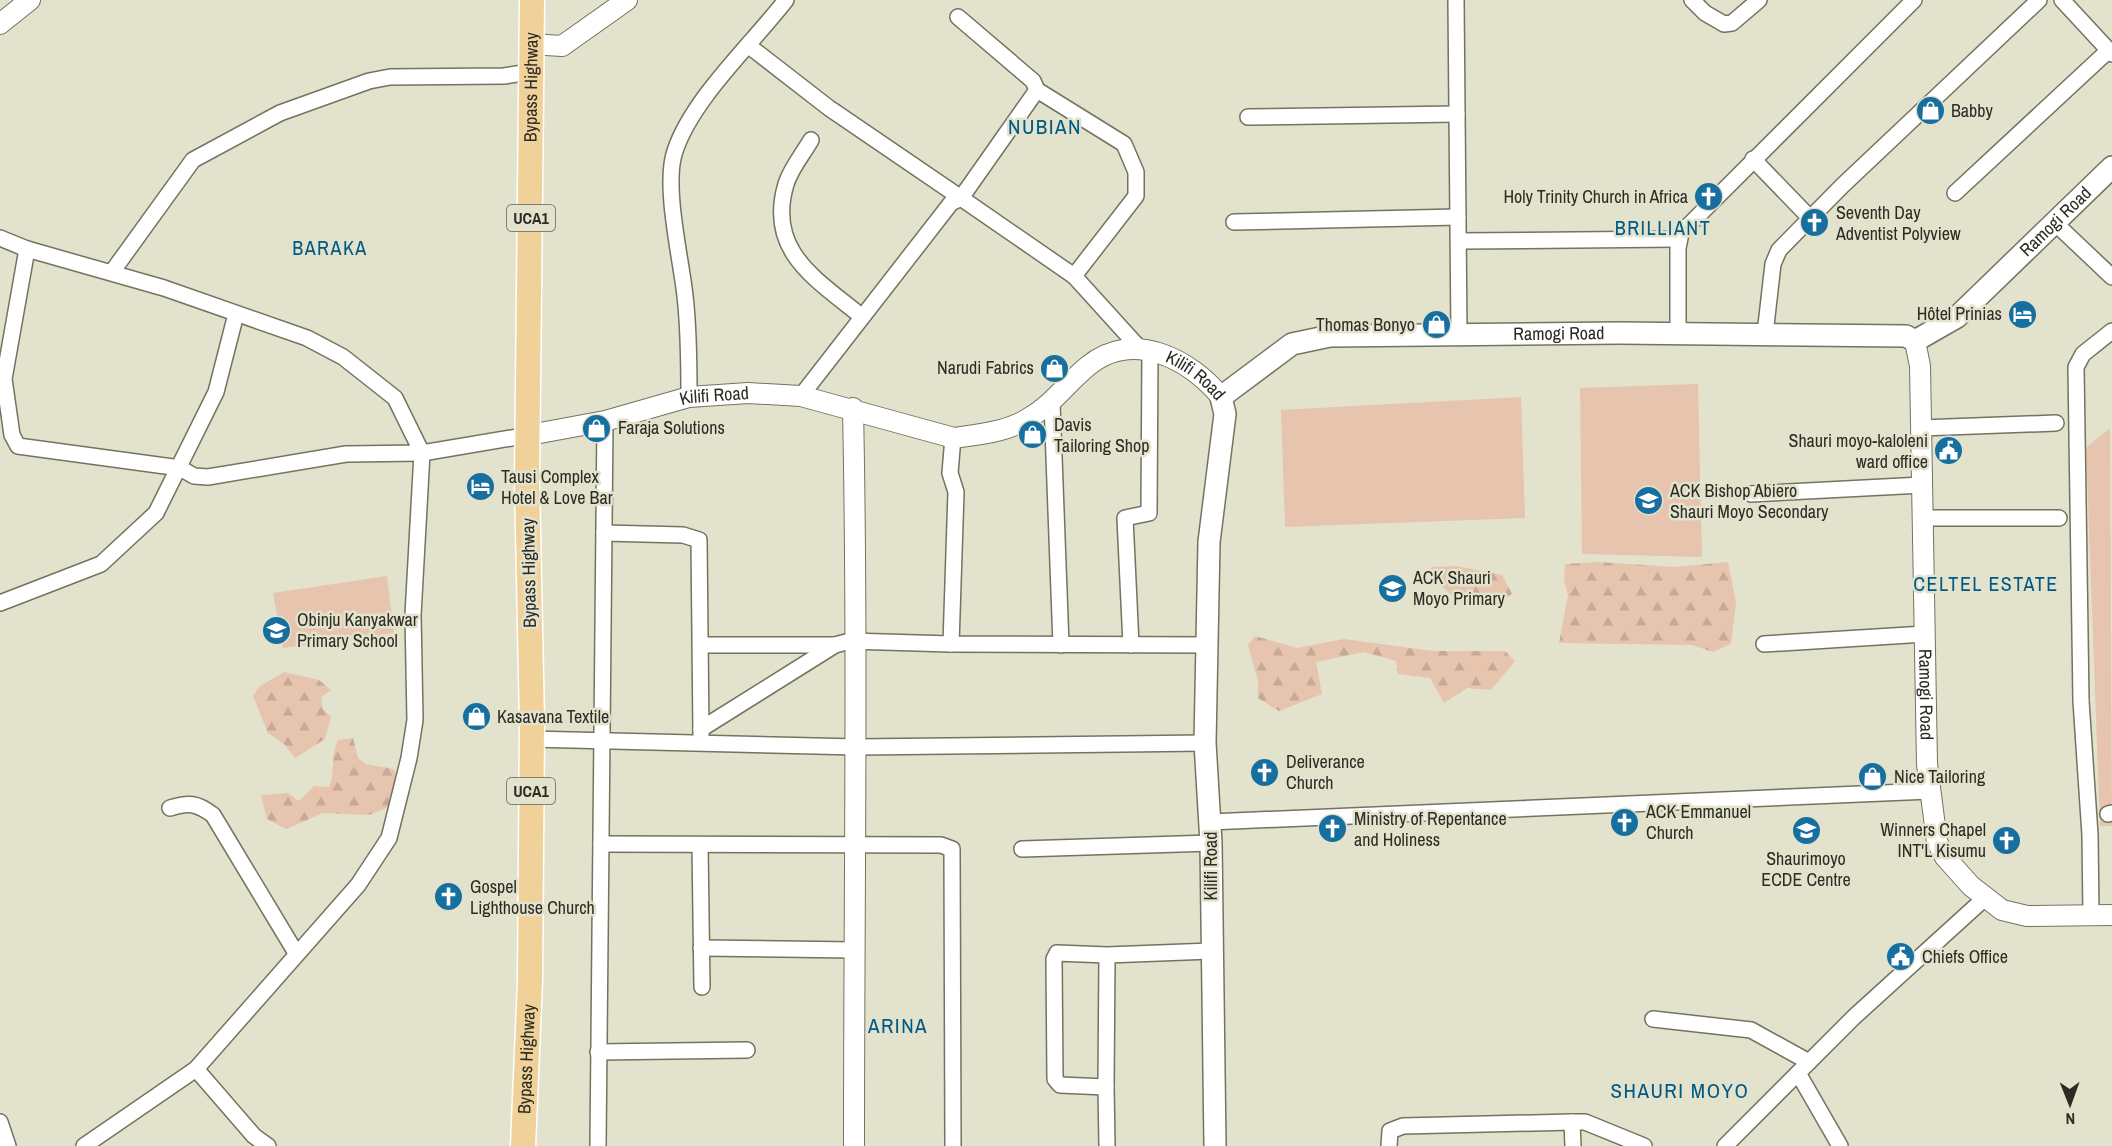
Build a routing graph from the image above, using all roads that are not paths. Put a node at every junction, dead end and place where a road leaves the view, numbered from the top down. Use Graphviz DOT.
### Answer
graph roads {
  1 [pos="30,0"];
  2 [pos="532,0"];
  3 [pos="627,0"];
  4 [pos="786,0"];
  5 [pos="1456,0"];
  6 [pos="1692,0"];
  7 [pos="1759,0"];
  8 [pos="1914,0"];
  9 [pos="2039,0"];
  10 [pos="2062,0"];
  11 [pos="958,17"];
  12 [pos="0,24"];
  13 [pos="531,44"];
  14 [pos="749,46"];
  15 [pos="2110,52"];
  16 [pos="529,72"];
  17 [pos="1037,90"];
  18 [pos="1458,114"];
  19 [pos="1248,117"];
  20 [pos="811,140"];
  21 [pos="1753,159"];
  22 [pos="2112,167"];
  23 [pos="1955,194"];
  24 [pos="961,198"];
  25 [pos="1458,217"];
  26 [pos="1810,218"];
  27 [pos="1234,222"];
  28 [pos="2056,224"];
  29 [pos="0,238"];
  30 [pos="1678,239"];
  31 [pos="1459,241"];
  32 [pos="27,249"];
  33 [pos="112,272"];
  34 [pos="1074,276"];
  35 [pos="2112,277"];
  36 [pos="236,314"];
  37 [pos="861,316"];
  38 [pos="2112,331"];
  39 [pos="1678,333"];
  40 [pos="1460,334"];
  41 [pos="1765,334"];
  42 [pos="1915,341"];
  43 [pos="1146,350"];
  44 [pos="801,396"];
  45 [pos="689,397"];
  46 [pos="1221,397"];
  47 [pos="1052,403"];
  48 [pos="853,408"];
  49 [pos="605,421"];
  50 [pos="2056,423"];
  51 [pos="1921,428"];
  52 [pos="529,435"];
  53 [pos="953,437"];
  54 [pos="422,453"];
  55 [pos="180,468"];
  56 [pos="1922,485"];
  57 [pos="1751,494"];
  58 [pos="1923,518"];
  59 [pos="2059,518"];
  60 [pos="604,533"];
  61 [pos="0,603"];
  62 [pos="1925,634"];
  63 [pos="856,640"];
  64 [pos="951,644"];
  65 [pos="1764,644"];
  66 [pos="702,645"];
  67 [pos="835,645"];
  68 [pos="1061,645"];
  69 [pos="1131,645"];
  70 [pos="1207,645"];
  71 [pos="701,737"];
  72 [pos="531,739"];
  73 [pos="603,743"];
  74 [pos="1205,743"];
  75 [pos="857,747"];
  76 [pos="1930,791"];
  77 [pos="170,808"];
  78 [pos="1211,833"];
  79 [pos="601,844"];
  80 [pos="700,845"];
  81 [pos="857,847"];
  82 [pos="1022,849"];
  83 [pos="1985,898"];
  84 [pos="2091,915"];
  85 [pos="2112,915"];
  86 [pos="702,948"];
  87 [pos="854,950"];
  88 [pos="1211,951"];
  89 [pos="296,953"];
  90 [pos="1107,955"];
  91 [pos="702,987"];
  92 [pos="1653,1019"];
  93 [pos="747,1050"];
  94 [pos="598,1052"];
  95 [pos="1804,1068"];
  96 [pos="196,1069"];
  97 [pos="1107,1087"];
  98 [pos="0,1122"];
  99 [pos="1572,1122"];
  100 [pos="107,1140"];
  101 [pos="8,1146"];
  102 [pos="84,1146"];
  103 [pos="268,1146"];
  104 [pos="523,1146"];
  105 [pos="598,1146"];
  106 [pos="854,1146"];
  107 [pos="953,1146"];
  108 [pos="1107,1146"];
  109 [pos="1215,1146"];
  110 [pos="1389,1146"];
  111 [pos="1573,1146"];
  112 [pos="1644,1146"];
  113 [pos="1725,1146"];
  114 [pos="1840,1146"];
  1 -- 12 [label="street"];
  2 -- 13 [label="main road, Bypass Highway / UCA1"];
  3 -- 13 [label="street"];
  4 -- 14 [label="street"];
  5 -- 18 [label="street"];
  6 -- 7 [label="street"];
  8 -- 21 [label="street"];
  9 -- 26 [label="street"];
  10 -- 15 [label="street"];
  11 -- 17 [label="street"];
  13 -- 16 [label="main road, Bypass Highway / UCA1"];
  14 -- 24 [label="street"];
  14 -- 45 [label="street"];
  15 -- 23 [label="street"];
  16 -- 33 [label="street"];
  16 -- 52 [label="main road, Bypass Highway / UCA1"];
  17 -- 24 [label="street"];
  17 -- 34 [label="street"];
  18 -- 19 [label="street"];
  18 -- 25 [label="street"];
  20 -- 37 [label="street"];
  21 -- 26 [label="street"];
  21 -- 30 [label="street"];
  22 -- 28 [label="main road, Ramogi Road"];
  24 -- 34 [label="street"];
  24 -- 37 [label="street"];
  25 -- 27 [label="street"];
  25 -- 31 [label="street"];
  26 -- 41 [label="street"];
  28 -- 35 [label="street"];
  28 -- 42 [label="main road, Ramogi Road"];
  29 -- 32 [label="street"];
  30 -- 31 [label="street"];
  30 -- 39 [label="street"];
  31 -- 40 [label="street"];
  32 -- 33 [label="street"];
  32 -- 55 [label="street"];
  33 -- 36 [label="street"];
  34 -- 43 [label="street"];
  36 -- 54 [label="street"];
  36 -- 55 [label="street"];
  37 -- 44 [label="street"];
  38 -- 84 [label="street"];
  39 -- 40 [label="main road, Ramogi Road"];
  39 -- 41 [label="main road, Ramogi Road"];
  40 -- 46 [label="main road, Ramogi Road"];
  41 -- 42 [label="main road, Ramogi Road"];
  42 -- 51 [label="street, Ramogi Road"];
  43 -- 46 [label="street, Kilifi Road"];
  43 -- 47 [label="street, Kilifi Road"];
  43 -- 69 [label="street"];
  44 -- 45 [label="street, Kilifi Road"];
  44 -- 48 [label="street, Kilifi Road"];
  45 -- 49 [label="street, Kilifi Road"];
  46 -- 70 [label="main road, Kilifi Road"];
  47 -- 53 [label="street, Kilifi Road"];
  47 -- 68 [label="street"];
  48 -- 53 [label="street, Kilifi Road"];
  48 -- 63 [label="street"];
  49 -- 52 [label="street, Kilifi Road"];
  49 -- 60 [label="street"];
  50 -- 51 [label="street"];
  51 -- 56 [label="street, Ramogi Road"];
  52 -- 54 [label="street"];
  52 -- 72 [label="main road, Bypass Highway / UCA1"];
  53 -- 64 [label="street"];
  54 -- 55 [label="street"];
  54 -- 89 [label="street"];
  55 -- 61 [label="street"];
  56 -- 57 [label="street"];
  56 -- 58 [label="street, Ramogi Road"];
  58 -- 59 [label="street"];
  58 -- 62 [label="street, Ramogi Road"];
  60 -- 66 [label="street"];
  60 -- 73 [label="street"];
  62 -- 65 [label="street"];
  62 -- 76 [label="street, Ramogi Road"];
  63 -- 64 [label="street"];
  63 -- 67 [label="street"];
  63 -- 75 [label="street"];
  64 -- 68 [label="street"];
  66 -- 67 [label="street"];
  66 -- 71 [label="street"];
  67 -- 71 [label="street"];
  68 -- 69 [label="street"];
  69 -- 70 [label="street"];
  70 -- 74 [label="main road, Kilifi Road"];
  71 -- 73 [label="street"];
  71 -- 75 [label="street"];
  72 -- 73 [label="street"];
  72 -- 104 [label="main road, Bypass Highway / UCA1"];
  73 -- 79 [label="street"];
  74 -- 75 [label="street"];
  74 -- 78 [label="main road, Kilifi Road"];
  75 -- 81 [label="street"];
  76 -- 78 [label="street"];
  76 -- 83 [label="street, Ramogi Road"];
  77 -- 89 [label="street"];
  78 -- 82 [label="street"];
  78 -- 88 [label="main road, Kilifi Road"];
  79 -- 80 [label="street"];
  79 -- 94 [label="street"];
  80 -- 81 [label="street"];
  80 -- 86 [label="street"];
  81 -- 87 [label="street"];
  81 -- 107 [label="street"];
  83 -- 84 [label="street, Ramogi Road"];
  83 -- 95 [label="street"];
  84 -- 85 [label="street, Ramogi Road"];
  86 -- 87 [label="street"];
  86 -- 91 [label="street"];
  87 -- 106 [label="street"];
  88 -- 90 [label="street"];
  88 -- 109 [label="main road, Kilifi Road"];
  89 -- 96 [label="street"];
  90 -- 97 [label="street"];
  90 -- 97 [label="street"];
  92 -- 95 [label="street"];
  93 -- 94 [label="street"];
  94 -- 105 [label="street"];
  95 -- 113 [label="street"];
  95 -- 114 [label="street"];
  96 -- 100 [label="street"];
  96 -- 103 [label="street"];
  97 -- 108 [label="street"];
  98 -- 101 [label="street"];
  99 -- 110 [label="street"];
  99 -- 111 [label="street"];
  99 -- 112 [label="street"];
  100 -- 102 [label="street"];
}
